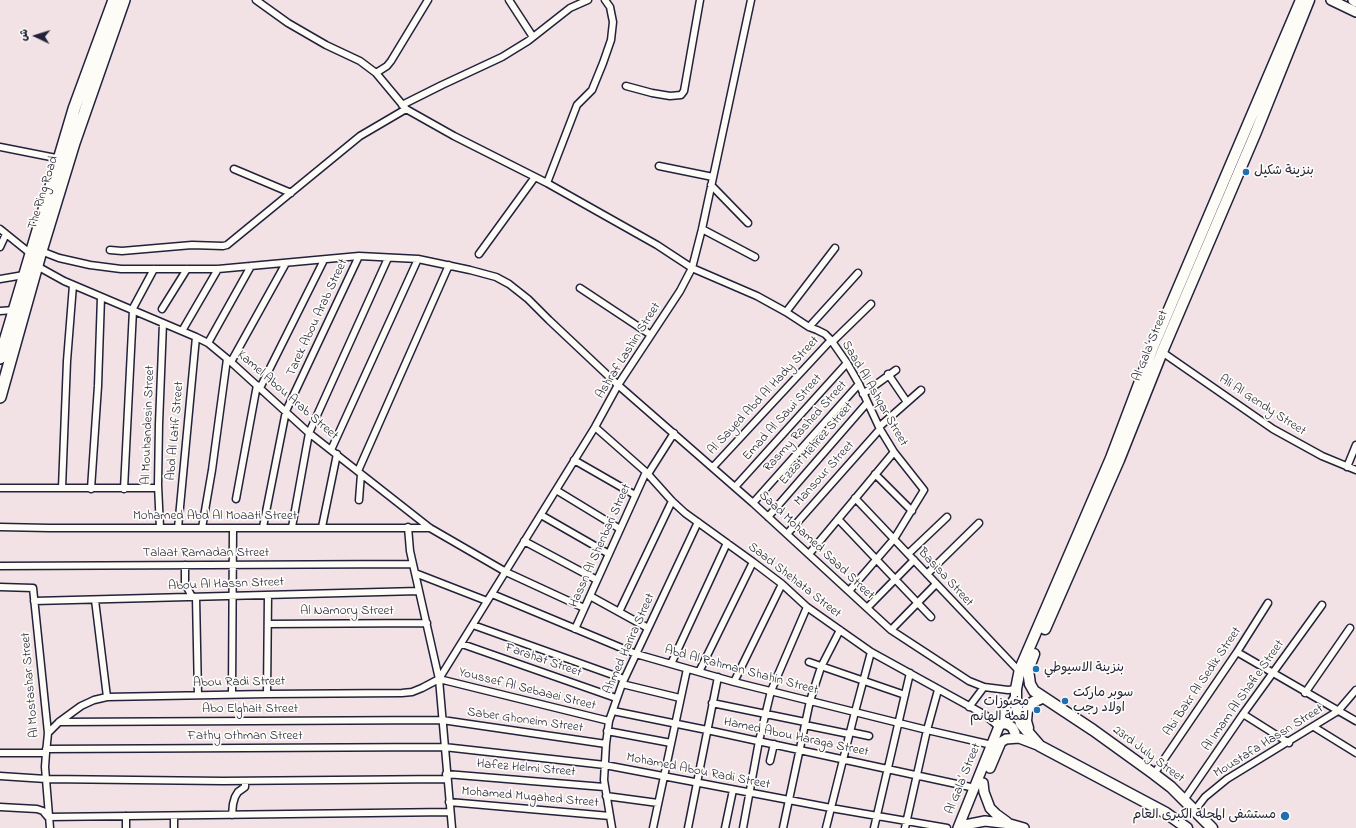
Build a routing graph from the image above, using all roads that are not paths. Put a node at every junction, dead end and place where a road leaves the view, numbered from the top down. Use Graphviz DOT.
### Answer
graph roads {
  1 [pos="114,0"];
  2 [pos="124,0"];
  3 [pos="256,0"];
  4 [pos="428,0"];
  5 [pos="509,0"];
  6 [pos="588,0"];
  7 [pos="605,0"];
  8 [pos="700,0"];
  9 [pos="751,0"];
  10 [pos="1301,0"];
  11 [pos="1308,0"];
  12 [pos="1331,0"];
  13 [pos="1353,0"];
  14 [pos="1356,2"];
  15 [pos="1356,12"];
  16 [pos="533,37"];
  17 [pos="376,73"];
  18 [pos="626,86"];
  19 [pos="404,107"];
  20 [pos="1252,130"];
  21 [pos="0,147"];
  22 [pos="64,159"];
  23 [pos="659,166"];
  24 [pos="234,169"];
  25 [pos="535,177"];
  26 [pos="713,177"];
  27 [pos="548,183"];
  28 [pos="712,185"];
  29 [pos="291,193"];
  30 [pos="748,223"];
  31 [pos="0,229"];
  32 [pos="702,229"];
  33 [pos="6,234"];
  34 [pos="0,247"];
  35 [pos="835,248"];
  36 [pos="110,250"];
  37 [pos="36,252"];
  38 [pos="479,254"];
  39 [pos="359,256"];
  40 [pos="755,257"];
  41 [pos="388,258"];
  42 [pos="418,259"];
  43 [pos="324,260"];
  44 [pos="286,263"];
  45 [pos="449,265"];
  46 [pos="37,266"];
  47 [pos="250,266"];
  48 [pos="692,268"];
  49 [pos="154,269"];
  50 [pos="187,269"];
  51 [pos="218,269"];
  52 [pos="858,273"];
  53 [pos="24,275"];
  54 [pos="0,279"];
  55 [pos="73,285"];
  56 [pos="580,288"];
  57 [pos="101,297"];
  58 [pos="872,304"];
  59 [pos="162,309"];
  60 [pos="14,310"];
  61 [pos="133,310"];
  62 [pos="0,311"];
  63 [pos="786,312"];
  64 [pos="163,323"];
  65 [pos="809,327"];
  66 [pos="182,331"];
  67 [pos="651,336"];
  68 [pos="196,337"];
  69 [pos="832,341"];
  70 [pos="208,344"];
  71 [pos="1162,352"];
  72 [pos="0,358"];
  73 [pos="229,360"];
  74 [pos="847,363"];
  75 [pos="896,370"];
  76 [pos="888,374"];
  77 [pos="859,384"];
  78 [pos="618,385"];
  79 [pos="258,386"];
  80 [pos="921,390"];
  81 [pos="864,394"];
  82 [pos="0,396"];
  83 [pos="906,402"];
  84 [pos="867,403"];
  85 [pos="286,411"];
  86 [pos="595,426"];
  87 [pos="880,428"];
  88 [pos="309,433"];
  89 [pos="674,433"];
  90 [pos="1356,445"];
  91 [pos="331,450"];
  92 [pos="894,452"];
  93 [pos="337,454"];
  94 [pos="574,460"];
  95 [pos="713,467"];
  96 [pos="1347,467"];
  97 [pos="1356,470"];
  98 [pos="360,473"];
  99 [pos="647,473"];
  100 [pos="875,474"];
  101 [pos="735,487"];
  102 [pos="0,488"];
  103 [pos="62,488"];
  104 [pos="91,488"];
  105 [pos="158,488"];
  106 [pos="124,489"];
  107 [pos="556,490"];
  108 [pos="636,495"];
  109 [pos="855,498"];
  110 [pos="236,499"];
  111 [pos="359,500"];
  112 [pos="672,502"];
  113 [pos="753,503"];
  114 [pos="912,511"];
  115 [pos="540,515"];
  116 [pos="768,517"];
  117 [pos="947,517"];
  118 [pos="838,518"];
  119 [pos="698,522"];
  120 [pos="979,523"];
  121 [pos="0,527"];
  122 [pos="292,527"];
  123 [pos="322,527"];
  124 [pos="408,527"];
  125 [pos="160,528"];
  126 [pos="178,528"];
  127 [pos="202,528"];
  128 [pos="233,528"];
  129 [pos="263,528"];
  130 [pos="430,528"];
  131 [pos="620,529"];
  132 [pos="787,534"];
  133 [pos="894,539"];
  134 [pos="524,541"];
  135 [pos="1079,542"];
  136 [pos="727,543"];
  137 [pos="609,554"];
  138 [pos="809,554"];
  139 [pos="908,554"];
  140 [pos="876,559"];
  141 [pos="914,560"];
  142 [pos="753,562"];
  143 [pos="413,564"];
  144 [pos="184,565"];
  145 [pos="233,565"];
  146 [pos="0,566"];
  147 [pos="506,572"];
  148 [pos="416,573"];
  149 [pos="927,574"];
  150 [pos="895,579"];
  151 [pos="597,580"];
  152 [pos="782,584"];
  153 [pos="936,584"];
  154 [pos="0,587"];
  155 [pos="419,591"];
  156 [pos="849,591"];
  157 [pos="492,594"];
  158 [pos="268,595"];
  159 [pos="233,596"];
  160 [pos="590,596"];
  161 [pos="194,598"];
  162 [pos="95,600"];
  163 [pos="34,602"];
  164 [pos="487,602"];
  165 [pos="918,603"];
  166 [pos="1268,603"];
  167 [pos="1322,605"];
  168 [pos="808,607"];
  169 [pos="584,608"];
  170 [pos="867,608"];
  171 [pos="619,612"];
  172 [pos="931,617"];
  173 [pos="426,623"];
  174 [pos="268,624"];
  175 [pos="473,625"];
  176 [pos="575,628"];
  177 [pos="648,628"];
  178 [pos="1350,628"];
  179 [pos="840,630"];
  180 [pos="891,630"];
  181 [pos="462,644"];
  182 [pos="871,652"];
  183 [pos="1237,652"];
  184 [pos="636,654"];
  185 [pos="809,662"];
  186 [pos="671,664"];
  187 [pos="821,667"];
  188 [pos="687,669"];
  189 [pos="699,672"];
  190 [pos="1020,672"];
  191 [pos="910,673"];
  192 [pos="1273,673"];
  193 [pos="718,677"];
  194 [pos="439,679"];
  195 [pos="863,681"];
  196 [pos="623,682"];
  197 [pos="734,682"];
  198 [pos="984,687"];
  199 [pos="938,690"];
  200 [pos="1356,690"];
  201 [pos="771,691"];
  202 [pos="1016,693"];
  203 [pos="1305,693"];
  204 [pos="232,694"];
  205 [pos="267,694"];
  206 [pos="198,695"];
  207 [pos="904,696"];
  208 [pos="107,697"];
  209 [pos="616,698"];
  210 [pos="680,698"];
  211 [pos="1042,698"];
  212 [pos="810,701"];
  213 [pos="712,703"];
  214 [pos="969,707"];
  215 [pos="613,711"];
  216 [pos="1338,711"];
  217 [pos="855,712"];
  218 [pos="765,714"];
  219 [pos="1243,714"];
  220 [pos="442,720"];
  221 [pos="610,721"];
  222 [pos="1356,721"];
  223 [pos="59,722"];
  224 [pos="675,723"];
  225 [pos="805,723"];
  226 [pos="898,723"];
  227 [pos="1000,726"];
  228 [pos="1314,727"];
  229 [pos="707,730"];
  230 [pos="927,730"];
  231 [pos="607,731"];
  232 [pos="48,733"];
  233 [pos="849,733"];
  234 [pos="869,736"];
  235 [pos="1015,738"];
  236 [pos="758,741"];
  237 [pos="1036,742"];
  238 [pos="671,743"];
  239 [pos="1289,743"];
  240 [pos="606,744"];
  241 [pos="774,744"];
  242 [pos="992,745"];
  243 [pos="444,747"];
  244 [pos="799,750"];
  245 [pos="46,751"];
  246 [pos="0,753"];
  247 [pos="1356,753"];
  248 [pos="843,759"];
  249 [pos="770,761"];
  250 [pos="605,765"];
  251 [pos="887,769"];
  252 [pos="1154,774"];
  253 [pos="0,776"];
  254 [pos="447,776"];
  255 [pos="663,776"];
  256 [pos="917,776"];
  257 [pos="46,779"];
  258 [pos="245,781"];
  259 [pos="696,783"];
  260 [pos="983,783"];
  261 [pos="604,787"];
  262 [pos="974,788"];
  263 [pos="733,790"];
  264 [pos="749,793"];
  265 [pos="606,796"];
  266 [pos="788,800"];
  267 [pos="1184,800"];
  268 [pos="449,802"];
  269 [pos="658,803"];
  270 [pos="0,807"];
  271 [pos="831,808"];
  272 [pos="1195,810"];
  273 [pos="450,812"];
  274 [pos="232,815"];
  275 [pos="126,816"];
  276 [pos="174,816"];
  277 [pos="610,816"];
  278 [pos="876,816"];
  279 [pos="48,817"];
  280 [pos="906,825"];
  281 [pos="1009,826"];
  282 [pos="962,827"];
  283 [pos="50,828"];
  284 [pos="126,828"];
  285 [pos="174,828"];
  286 [pos="452,828"];
  287 [pos="612,828"];
  288 [pos="619,828"];
  289 [pos="653,828"];
  290 [pos="688,828"];
  291 [pos="725,828"];
  292 [pos="743,828"];
  293 [pos="783,828"];
  294 [pos="826,828"];
  295 [pos="874,828"];
  296 [pos="947,828"];
  297 [pos="1024,828"];
  298 [pos="1187,828"];
  299 [pos="1212,828"];
  1 -- 22 [label="highway, The Ring Road"];
  2 -- 22 [label="highway, The Ring Road"];
  3 -- 17 [label="street"];
  4 -- 17 [label="street"];
  5 -- 16 [label="street"];
  6 -- 16 [label="street"];
  7 -- 27 [label="street"];
  8 -- 18 [label="street"];
  9 -- 26 [label="street, Ashraf Lashin Street"];
  10 -- 20 [label="main road, Al Gala' Street"];
  11 -- 20 [label="main road, Al Gala' Street"];
  12 -- 15 [label="street"];
  13 -- 14 [label="street"];
  16 -- 19 [label="street"];
  17 -- 19 [label="street"];
  19 -- 25 [label="street, Saad Al Ashqar Street"];
  19 -- 29 [label="street"];
  20 -- 71 [label="main road, Al Gala' Street"];
  20 -- 135 [label="main road, Al Gala' Street"];
  21 -- 22 [label="street"];
  22 -- 37 [label="highway, The Ring Road"];
  23 -- 26 [label="street"];
  24 -- 29 [label="street"];
  25 -- 27 [label="street, Saad Al Ashqar Street"];
  25 -- 38 [label="street"];
  26 -- 28 [label="street, Ashraf Lashin Street"];
  27 -- 48 [label="street, Saad Al Ashqar Street"];
  28 -- 30 [label="street"];
  28 -- 32 [label="street, Ashraf Lashin Street"];
  29 -- 36 [label="street"];
  31 -- 33 [label="street, Saad Mohamed Saad Street"];
  32 -- 40 [label="street"];
  32 -- 48 [label="street, Ashraf Lashin Street"];
  33 -- 34 [label="street"];
  33 -- 37 [label="street, Saad Mohamed Saad Street"];
  35 -- 63 [label="street"];
  37 -- 46 [label="highway, The Ring Road"];
  37 -- 49 [label="street, Saad Mohamed Saad Street"];
  37 -- 53 [label="highway, The Ring Road"];
  39 -- 41 [label="street, Saad Mohamed Saad Street"];
  39 -- 43 [label="street, Saad Mohamed Saad Street"];
  39 -- 85 [label="street, Tarek Abou Arab Street"];
  41 -- 42 [label="street, Saad Mohamed Saad Street"];
  41 -- 88 [label="street"];
  42 -- 45 [label="street, Saad Mohamed Saad Street"];
  42 -- 91 [label="street"];
  43 -- 44 [label="street, Saad Mohamed Saad Street"];
  43 -- 79 [label="street"];
  44 -- 47 [label="street, Saad Mohamed Saad Street"];
  44 -- 73 [label="street"];
  45 -- 78 [label="street, Saad Mohamed Saad Street"];
  45 -- 98 [label="street"];
  46 -- 55 [label="street, Kamel Abou Arab Street"];
  46 -- 82 [label="highway, The Ring Road"];
  47 -- 51 [label="street, Saad Mohamed Saad Street"];
  47 -- 70 [label="street"];
  48 -- 63 [label="street, Saad Al Ashqar Street"];
  48 -- 67 [label="street, Ashraf Lashin Street"];
  49 -- 50 [label="street, Saad Mohamed Saad Street"];
  49 -- 61 [label="street"];
  50 -- 51 [label="street, Saad Mohamed Saad Street"];
  50 -- 59 [label="street"];
  51 -- 66 [label="street"];
  52 -- 65 [label="street"];
  53 -- 54 [label="street"];
  53 -- 60 [label="highway, The Ring Road"];
  55 -- 57 [label="street, Kamel Abou Arab Street"];
  55 -- 103 [label="street"];
  56 -- 67 [label="street"];
  57 -- 61 [label="street, Kamel Abou Arab Street"];
  57 -- 104 [label="street"];
  58 -- 69 [label="street, Al Sayed Abd Al Hady Street"];
  60 -- 62 [label="street"];
  60 -- 72 [label="highway, The Ring Road"];
  61 -- 64 [label="street, Kamel Abou Arab Street"];
  61 -- 106 [label="street"];
  63 -- 65 [label="street, Saad Al Ashqar Street"];
  64 -- 66 [label="street, Kamel Abou Arab Street"];
  64 -- 105 [label="street, Al Mouhandesin Street"];
  65 -- 69 [label="street, Saad Al Ashqar Street"];
  66 -- 68 [label="street, Kamel Abou Arab Street"];
  67 -- 78 [label="street, Ashraf Lashin Street"];
  68 -- 70 [label="street, Kamel Abou Arab Street"];
  68 -- 126 [label="street, Abd Al Latif Street"];
  69 -- 74 [label="street, Saad Al Ashqar Street"];
  69 -- 95 [label="street, Al Sayed Abd Al Hady Street"];
  70 -- 73 [label="street, Kamel Abou Arab Street"];
  71 -- 96 [label="street, Ali Al Gendy Street"];
  71 -- 135 [label="main road, Al Gala' Street"];
  73 -- 79 [label="street, Kamel Abou Arab Street"];
  73 -- 127 [label="street"];
  74 -- 77 [label="street, Saad Al Ashqar Street"];
  74 -- 101 [label="street, Emad Al Sawi Street"];
  75 -- 76 [label="street"];
  76 -- 81 [label="street"];
  76 -- 83 [label="street"];
  77 -- 81 [label="street, Saad Al Ashqar Street"];
  77 -- 113 [label="street, Rasmy Rashed Street"];
  78 -- 86 [label="street, Ashraf Lashin Street"];
  78 -- 89 [label="street, Saad Mohamed Saad Street"];
  79 -- 85 [label="street, Kamel Abou Arab Street"];
  79 -- 110 [label="street"];
  80 -- 83 [label="street, Mansour Street"];
  81 -- 84 [label="street, Saad Al Ashqar Street"];
  83 -- 87 [label="street, Mansour Street"];
  84 -- 87 [label="street, Saad Al Ashqar Street"];
  84 -- 116 [label="street, Ezzat Mehrez Street"];
  85 -- 88 [label="street, Kamel Abou Arab Street"];
  85 -- 129 [label="street, Tarek Abou Arab Street"];
  86 -- 94 [label="street, Ashraf Lashin Street"];
  86 -- 99 [label="street, Saad Shehata Street"];
  87 -- 92 [label="street, Saad Al Ashqar Street"];
  87 -- 132 [label="street, Mansour Street"];
  88 -- 91 [label="street, Kamel Abou Arab Street"];
  88 -- 122 [label="street"];
  89 -- 95 [label="street, Saad Mohamed Saad Street"];
  89 -- 99 [label="street, Hassn Al Shenbari Street"];
  90 -- 96 [label="street"];
  91 -- 93 [label="street, Kamel Abou Arab Street"];
  92 -- 100 [label="street"];
  92 -- 114 [label="street, Saad Al Ashqar Street"];
  93 -- 98 [label="street, Kamel Abou Arab Street"];
  93 -- 123 [label="street"];
  94 -- 107 [label="street, Ashraf Lashin Street"];
  94 -- 108 [label="street"];
  95 -- 101 [label="street, Saad Mohamed Saad Street"];
  96 -- 97 [label="street, Ali Al Gendy Street"];
  98 -- 111 [label="street"];
  98 -- 130 [label="street, Kamel Abou Arab Street"];
  99 -- 108 [label="street, Hassn Al Shenbari Street"];
  99 -- 112 [label="street, Saad Shehata Street"];
  100 -- 109 [label="street"];
  100 -- 114 [label="street"];
  101 -- 113 [label="street, Saad Mohamed Saad Street"];
  102 -- 103 [label="street"];
  103 -- 104 [label="street"];
  104 -- 106 [label="street"];
  105 -- 106 [label="street"];
  105 -- 125 [label="street, Al Mouhandesin Street"];
  107 -- 115 [label="street, Ashraf Lashin Street"];
  107 -- 131 [label="street"];
  108 -- 131 [label="street, Hassn Al Shenbari Street"];
  109 -- 118 [label="street"];
  109 -- 133 [label="street, Basisa Street"];
  112 -- 119 [label="street, Saad Shehata Street"];
  112 -- 171 [label="street"];
  113 -- 116 [label="street, Saad Mohamed Saad Street"];
  114 -- 133 [label="street"];
  115 -- 134 [label="street, Ashraf Lashin Street"];
  115 -- 137 [label="street"];
  116 -- 132 [label="street, Saad Mohamed Saad Street"];
  117 -- 139 [label="street"];
  118 -- 138 [label="street"];
  118 -- 140 [label="street"];
  119 -- 136 [label="street, Saad Shehata Street"];
  119 -- 177 [label="street, Ahmed Harira Street"];
  120 -- 149 [label="street"];
  121 -- 125 [label="street, Mohamed Abd Al Moaati Street"];
  122 -- 123 [label="street, Mohamed Abd Al Moaati Street"];
  122 -- 129 [label="street, Mohamed Abd Al Moaati Street"];
  123 -- 124 [label="street, Mohamed Abd Al Moaati Street"];
  124 -- 130 [label="street, Mohamed Abd Al Moaati Street"];
  124 -- 143 [label="street"];
  125 -- 126 [label="street, Mohamed Abd Al Moaati Street"];
  126 -- 127 [label="street, Mohamed Abd Al Moaati Street"];
  127 -- 128 [label="street, Mohamed Abd Al Moaati Street"];
  128 -- 129 [label="street, Mohamed Abd Al Moaati Street"];
  128 -- 145 [label="street"];
  130 -- 147 [label="street, Kamel Abou Arab Street"];
  131 -- 137 [label="street, Hassn Al Shenbari Street"];
  132 -- 138 [label="street, Saad Mohamed Saad Street"];
  133 -- 139 [label="street, Basisa Street"];
  133 -- 140 [label="street"];
  134 -- 147 [label="street, Ashraf Lashin Street"];
  134 -- 151 [label="street"];
  135 -- 190 [label="main road, Al Gala' Street"];
  135 -- 211 [label="main road, Al Gala' Street"];
  136 -- 142 [label="street, Saad Shehata Street"];
  136 -- 186 [label="street"];
  137 -- 151 [label="street, Hassn Al Shenbari Street"];
  138 -- 156 [label="street, Saad Mohamed Saad Street"];
  139 -- 141 [label="street, Basisa Street"];
  140 -- 150 [label="street"];
  140 -- 156 [label="street"];
  141 -- 149 [label="street, Basisa Street"];
  141 -- 150 [label="street"];
  142 -- 152 [label="street, Saad Shehata Street"];
  142 -- 189 [label="street"];
  143 -- 145 [label="street, Talaat Ramadan Street"];
  143 -- 148 [label="street"];
  144 -- 145 [label="street, Talaat Ramadan Street"];
  144 -- 146 [label="street, Talaat Ramadan Street"];
  144 -- 161 [label="street"];
  145 -- 159 [label="street"];
  147 -- 157 [label="street, Ashraf Lashin Street"];
  147 -- 169 [label="street, Kamel Abou Arab Street"];
  148 -- 155 [label="street"];
  148 -- 164 [label="street"];
  149 -- 153 [label="street, Basisa Street"];
  150 -- 165 [label="street"];
  150 -- 170 [label="street"];
  151 -- 160 [label="street, Hassn Al Shenbari Street"];
  152 -- 168 [label="street, Saad Shehata Street"];
  152 -- 197 [label="street"];
  153 -- 165 [label="street"];
  153 -- 190 [label="street, Basisa Street"];
  154 -- 163 [label="street, Al Mostashar Street"];
  155 -- 158 [label="street, Abou Al Hassn Street"];
  155 -- 173 [label="street"];
  156 -- 170 [label="street, Saad Mohamed Saad Street"];
  157 -- 164 [label="street, Ashraf Lashin Street"];
  157 -- 176 [label="street, Abd Al Rahman Shahin Street"];
  158 -- 159 [label="street, Abou Al Hassn Street"];
  158 -- 174 [label="street"];
  159 -- 161 [label="street, Abou Al Hassn Street"];
  159 -- 204 [label="street"];
  160 -- 169 [label="street, Hassn Al Shenbari Street"];
  160 -- 171 [label="street"];
  161 -- 162 [label="street, Abou Al Hassn Street"];
  161 -- 206 [label="street"];
  162 -- 163 [label="street, Abou Al Hassn Street"];
  162 -- 208 [label="street"];
  163 -- 232 [label="street, Al Mostashar Street"];
  164 -- 175 [label="street, Ashraf Lashin Street"];
  165 -- 172 [label="street"];
  165 -- 180 [label="street"];
  166 -- 183 [label="street, Abi Bakr Al Sedik Street"];
  167 -- 192 [label="street, Al Imam Al Shafie Street"];
  168 -- 179 [label="street, Saad Shehata Street"];
  168 -- 201 [label="street"];
  169 -- 176 [label="street, Hassn Al Shenbari Street"];
  170 -- 180 [label="street, Saad Mohamed Saad Street"];
  171 -- 177 [label="street"];
  173 -- 174 [label="street, Al Namory Street"];
  173 -- 194 [label="street"];
  174 -- 205 [label="street"];
  175 -- 181 [label="street, Ashraf Lashin Street"];
  175 -- 196 [label="street"];
  176 -- 184 [label="street, Abd Al Rahman Shahin Street"];
  177 -- 184 [label="street, Ahmed Harira Street"];
  178 -- 203 [label="street"];
  179 -- 182 [label="street, Saad Shehata Street"];
  179 -- 187 [label="street"];
  180 -- 198 [label="street, Saad Mohamed Saad Street"];
  181 -- 194 [label="street, Ashraf Lashin Street"];
  181 -- 209 [label="street, Farahat Street"];
  182 -- 191 [label="street, Saad Shehata Street"];
  182 -- 195 [label="street"];
  183 -- 192 [label="street"];
  183 -- 252 [label="street, Abi Bakr Al Sedik Street"];
  184 -- 186 [label="street, Abd Al Rahman Shahin Street"];
  184 -- 196 [label="street, Ahmed Harira Street"];
  185 -- 187 [label="street"];
  186 -- 188 [label="street, Abd Al Rahman Shahin Street"];
  187 -- 195 [label="street"];
  187 -- 212 [label="street"];
  188 -- 189 [label="street, Abd Al Rahman Shahin Street"];
  188 -- 210 [label="street"];
  189 -- 193 [label="street, Abd Al Rahman Shahin Street"];
  190 -- 202 [label="main road, Al Gala' Street"];
  191 -- 199 [label="street, Saad Shehata Street"];
  191 -- 207 [label="street"];
  192 -- 203 [label="street"];
  192 -- 219 [label="street, Al Imam Al Shafie Street"];
  193 -- 197 [label="street, Abd Al Rahman Shahin Street"];
  193 -- 213 [label="street"];
  194 -- 205 [label="street, Abou Radi Street"];
  194 -- 220 [label="street"];
  194 -- 221 [label="street, Youssef Al Sebaaei Street"];
  195 -- 207 [label="street"];
  195 -- 217 [label="street"];
  196 -- 209 [label="street, Ahmed Harira Street"];
  196 -- 210 [label="street"];
  197 -- 201 [label="street, Abd Al Rahman Shahin Street"];
  198 -- 202 [label="street, Saad Mohamed Saad Street"];
  198 -- 214 [label="street"];
  199 -- 214 [label="street, Saad Shehata Street"];
  199 -- 230 [label="street"];
  200 -- 216 [label="street, Moustafa Hassn Street"];
  201 -- 212 [label="street, Abd Al Rahman Shahin Street"];
  201 -- 218 [label="street"];
  202 -- 227 [label="street, Al Gala' Street"];
  202 -- 237 [label="main road, Al Gala' Street"];
  203 -- 216 [label="street"];
  204 -- 205 [label="street, Abou Radi Street"];
  204 -- 206 [label="street, Abou Radi Street"];
  206 -- 208 [label="street, Abou Radi Street"];
  207 -- 226 [label="street"];
  208 -- 223 [label="street, Abou Radi Street"];
  209 -- 215 [label="street, Ahmed Harira Street"];
  210 -- 224 [label="street"];
  211 -- 237 [label="main road"];
  211 -- 252 [label="main road, 23rd July Street"];
  212 -- 217 [label="street, Abd Al Rahman Shahin Street"];
  212 -- 225 [label="street"];
  213 -- 218 [label="street"];
  213 -- 229 [label="street"];
  214 -- 227 [label="street, Saad Shehata Street"];
  215 -- 221 [label="street, Ahmed Harira Street"];
  215 -- 224 [label="street, Hamed Abou Haraga Street"];
  216 -- 222 [label="street"];
  216 -- 228 [label="street, Moustafa Hassn Street"];
  217 -- 226 [label="street, Abd Al Rahman Shahin Street"];
  217 -- 233 [label="street"];
  218 -- 225 [label="street"];
  218 -- 236 [label="street"];
  219 -- 239 [label="street"];
  219 -- 267 [label="street, Al Imam Al Shafie Street"];
  220 -- 223 [label="street, Abo Elghait Street"];
  220 -- 240 [label="street, Saber Ghoneim Street"];
  220 -- 243 [label="street"];
  221 -- 231 [label="street, Ahmed Harira Street"];
  223 -- 232 [label="street, Abou Radi Street"];
  224 -- 229 [label="street, Hamed Abou Haraga Street"];
  224 -- 238 [label="street"];
  225 -- 233 [label="street"];
  225 -- 244 [label="street"];
  226 -- 230 [label="street, Abd Al Rahman Shahin Street"];
  226 -- 251 [label="street"];
  227 -- 235 [label="street"];
  227 -- 242 [label="street, Al Gala' Street"];
  228 -- 239 [label="street, Moustafa Hassn Street"];
  228 -- 247 [label="street"];
  229 -- 236 [label="street, Hamed Abou Haraga Street"];
  229 -- 259 [label="street"];
  230 -- 242 [label="street, Abd Al Rahman Shahin Street"];
  230 -- 256 [label="street"];
  231 -- 238 [label="street"];
  231 -- 240 [label="street, Ahmed Harira Street"];
  232 -- 245 [label="street, Al Mostashar Street"];
  233 -- 234 [label="street"];
  233 -- 248 [label="street"];
  235 -- 237 [label="street"];
  235 -- 260 [label="street, Al Gala' Street"];
  236 -- 241 [label="street, Hamed Abou Haraga Street"];
  236 -- 264 [label="street"];
  237 -- 298 [label="main road"];
  238 -- 255 [label="street"];
  239 -- 272 [label="street, Moustafa Hassn Street"];
  240 -- 250 [label="street, Ahmed Harira Street"];
  241 -- 244 [label="street, Hamed Abou Haraga Street"];
  241 -- 249 [label="street"];
  242 -- 262 [label="street, Al Gala' Street"];
  243 -- 245 [label="street, Fathy Othman Street"];
  243 -- 250 [label="street, Mohamed Abou Radi Street"];
  243 -- 254 [label="street"];
  244 -- 248 [label="street, Hamed Abou Haraga Street"];
  244 -- 266 [label="street"];
  245 -- 246 [label="street, Fathy Othman Street"];
  245 -- 257 [label="street, Al Mostashar Street"];
  248 -- 251 [label="street, Hamed Abou Haraga Street"];
  248 -- 271 [label="street"];
  250 -- 255 [label="street, Mohamed Abou Radi Street"];
  250 -- 261 [label="street, Ahmed Harira Street"];
  251 -- 256 [label="street, Hamed Abou Haraga Street"];
  251 -- 278 [label="street"];
  252 -- 267 [label="main road, 23rd July Street"];
  253 -- 257 [label="street, Hafez Helmi Street"];
  254 -- 258 [label="street, Hafez Helmi Street"];
  254 -- 261 [label="street, Hafez Helmi Street"];
  254 -- 268 [label="street"];
  255 -- 259 [label="street, Mohamed Abou Radi Street"];
  255 -- 269 [label="street"];
  256 -- 262 [label="street, Hamed Abou Haraga Street"];
  256 -- 280 [label="street"];
  257 -- 258 [label="street, Hafez Helmi Street"];
  257 -- 279 [label="street, Al Mostashar Street"];
  258 -- 274 [label="street"];
  259 -- 263 [label="street, Mohamed Abou Radi Street"];
  259 -- 290 [label="street"];
  260 -- 281 [label="street"];
  260 -- 282 [label="street, Al Gala' Street"];
  261 -- 265 [label="street, Ahmed Harira Street"];
  262 -- 282 [label="street, Al Gala' Street"];
  263 -- 264 [label="street, Mohamed Abou Radi Street"];
  263 -- 291 [label="street"];
  264 -- 266 [label="street, Mohamed Abou Radi Street"];
  264 -- 292 [label="street"];
  265 -- 269 [label="street"];
  265 -- 277 [label="street, Ahmed Harira Street"];
  266 -- 271 [label="street, Mohamed Abou Radi Street"];
  266 -- 293 [label="street"];
  267 -- 272 [label="main road, 23rd July Street"];
  268 -- 273 [label="street"];
  268 -- 277 [label="street, Mohamed Mugahed Street"];
  269 -- 289 [label="street"];
  270 -- 279 [label="street"];
  271 -- 278 [label="street, Mohamed Abou Radi Street"];
  271 -- 294 [label="street"];
  272 -- 299 [label="main road, 23rd July Street"];
  273 -- 274 [label="street"];
  273 -- 286 [label="street"];
  274 -- 276 [label="street"];
  275 -- 276 [label="street"];
  275 -- 279 [label="street"];
  275 -- 284 [label="street"];
  276 -- 285 [label="street"];
  277 -- 287 [label="street, Ahmed Harira Street"];
  278 -- 280 [label="street, Mohamed Abou Radi Street"];
  278 -- 295 [label="street"];
  279 -- 283 [label="street, Al Mostashar Street"];
  280 -- 296 [label="street, Mohamed Abou Radi Street"];
  281 -- 282 [label="street"];
  281 -- 297 [label="street"];
  287 -- 288 [label="street"];
}
